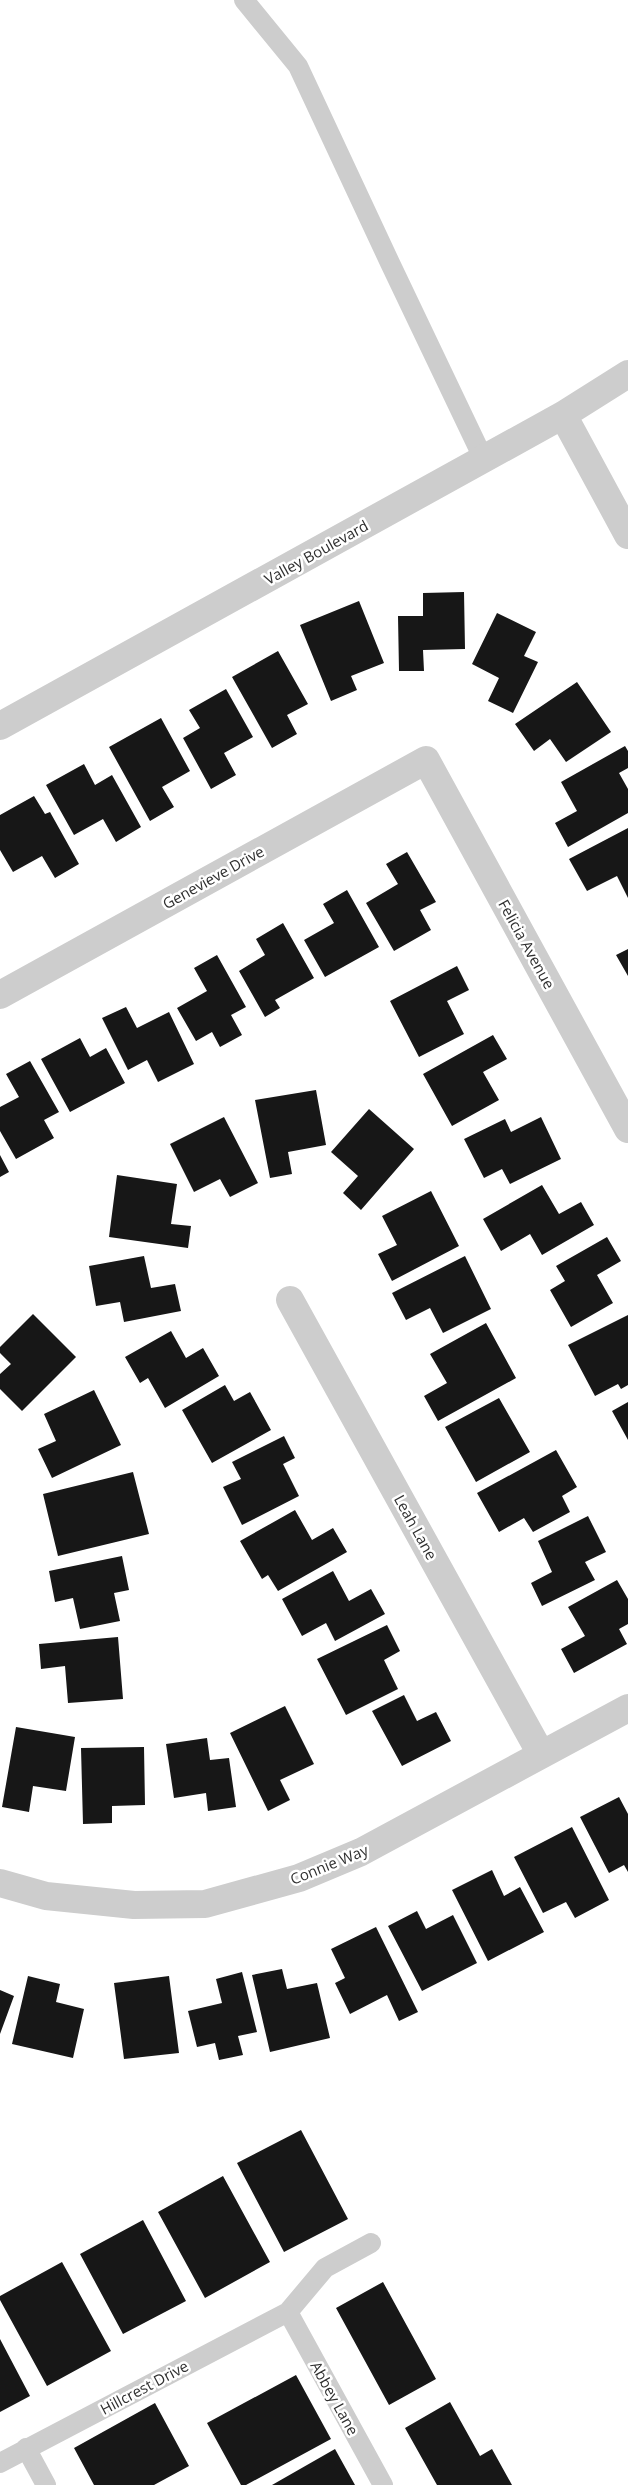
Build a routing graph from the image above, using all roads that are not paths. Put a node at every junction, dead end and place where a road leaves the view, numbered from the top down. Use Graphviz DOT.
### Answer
graph roads {
  1 [pos="244,0"];
  2 [pos="628,374"];
  3 [pos="563,415"];
  4 [pos="484,460"];
  5 [pos="628,535"];
  6 [pos="0,726"];
  7 [pos="426,760"];
  8 [pos="0,995"];
  9 [pos="628,1129"];
  10 [pos="290,1300"];
  11 [pos="628,1708"];
  12 [pos="541,1754"];
  13 [pos="0,1883"];
  14 [pos="371,2243"];
  15 [pos="288,2312"];
  16 [pos="26,2448"];
  17 [pos="0,2463"];
  18 [pos="46,2485"];
  19 [pos="383,2485"];
  1 -- 4 [label="lane"];
  2 -- 3 [label="street, Valley Boulevard"];
  3 -- 4 [label="street, Valley Boulevard"];
  3 -- 5 [label="street"];
  4 -- 6 [label="street, Valley Boulevard"];
  7 -- 8 [label="street, Genevieve Drive"];
  7 -- 9 [label="street, Felicia Avenue"];
  10 -- 12 [label="street, Leah Lane"];
  11 -- 12 [label="street, Connie Way"];
  12 -- 13 [label="street, Connie Way"];
  14 -- 15 [label="lane"];
  15 -- 16 [label="lane, Hillcrest Drive"];
  15 -- 19 [label="lane, Abbey Lane"];
  16 -- 17 [label="lane, Hillcrest Drive"];
  16 -- 18 [label="lane"];
}
